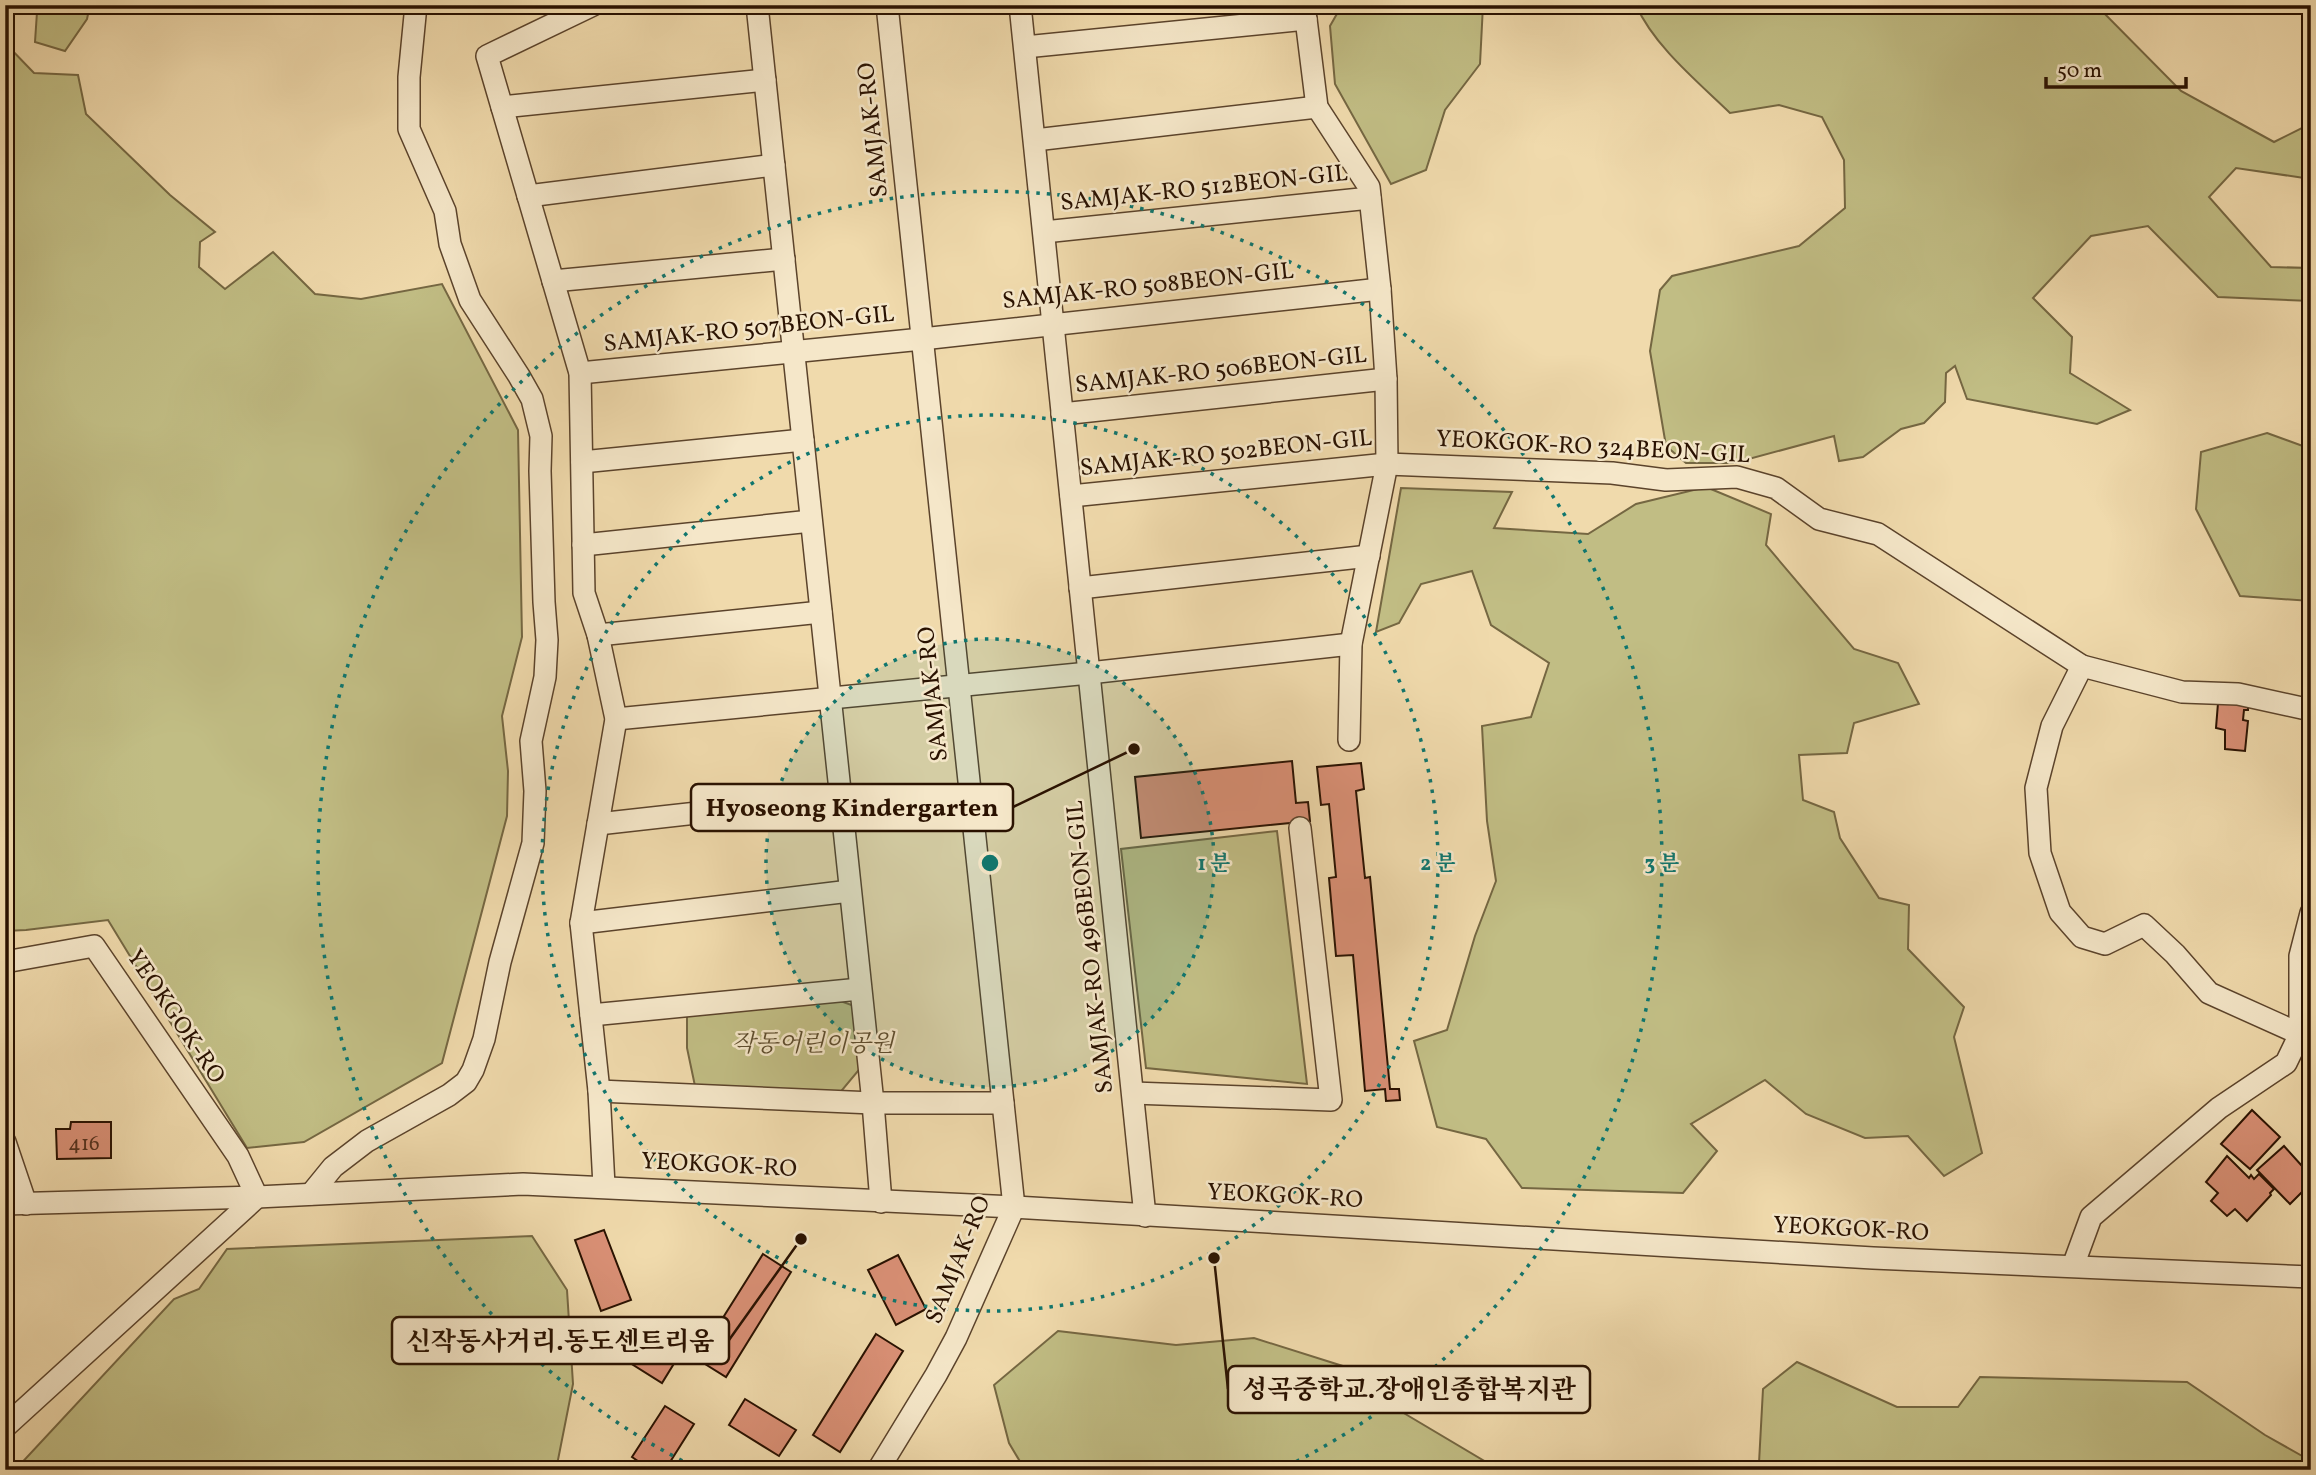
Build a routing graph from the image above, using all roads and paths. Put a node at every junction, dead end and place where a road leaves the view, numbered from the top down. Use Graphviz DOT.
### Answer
graph roads {
  1 [pos="416,5"];
  2 [pos="593,5"];
  3 [pos="757,5"];
  4 [pos="887,5"];
  5 [pos="1020,5"];
  6 [pos="1304,12"];
  7 [pos="1025,47"];
  8 [pos="765,80"];
  9 [pos="502,107"];
  10 [pos="1317,107"];
  11 [pos="1035,140"];
  12 [pos="774,166"];
  13 [pos="528,196"];
  14 [pos="1370,198"];
  15 [pos="1044,232"];
  16 [pos="784,259"];
  17 [pos="553,281"];
  18 [pos="1380,289"];
  19 [pos="1053,323"];
  20 [pos="922,339"];
  21 [pos="793,352"];
  22 [pos="580,373"];
  23 [pos="1386,379"];
  24 [pos="1062,414"];
  25 [pos="803,440"];
  26 [pos="582,462"];
  27 [pos="1387,464"];
  28 [pos="1071,496"];
  29 [pos="811,521"];
  30 [pos="583,545"];
  31 [pos="1368,556"];
  32 [pos="1080,588"];
  33 [pos="821,612"];
  34 [pos="598,635"];
  35 [pos="1351,644"];
  36 [pos="2082,666"];
  37 [pos="1089,673"];
  38 [pos="959,685"];
  39 [pos="830,698"];
  40 [pos="2311,710"];
  41 [pos="615,719"];
  42 [pos="1349,740"];
  43 [pos="840,797"];
  44 [pos="598,824"];
  45 [pos="1300,828"];
  46 [pos="850,891"];
  47 [pos="2311,913"];
  48 [pos="581,923"];
  49 [pos="5,962"];
  50 [pos="860,989"];
  51 [pos="591,1015"];
  52 [pos="2300,1034"];
  53 [pos="2311,1053"];
  54 [pos="599,1091"];
  55 [pos="1133,1093"];
  56 [pos="873,1103"];
  57 [pos="1003,1103"];
  58 [pos="5,1142"];
  59 [pos="604,1186"];
  60 [pos="311,1194"];
  61 [pos="257,1197"];
  62 [pos="881,1202"];
  63 [pos="16,1204"];
  64 [pos="1014,1207"];
  65 [pos="1145,1216"];
  66 [pos="2073,1266"];
  67 [pos="2311,1277"];
  68 [pos="5,1427"];
  69 [pos="878,1470"];
  1 -- 60 [label="street"];
  2 -- 9 [label="street"];
  3 -- 8 [label="street"];
  4 -- 20 [label="street, SAMJAK-RO"];
  5 -- 7 [label="street, SAMJAK-RO 496BEON-GIL"];
  6 -- 7 [label="street"];
  6 -- 10 [label="street"];
  7 -- 11 [label="street, SAMJAK-RO 496BEON-GIL"];
  8 -- 9 [label="street"];
  8 -- 12 [label="street"];
  9 -- 13 [label="street"];
  10 -- 11 [label="street"];
  10 -- 14 [label="street"];
  11 -- 15 [label="street, SAMJAK-RO 496BEON-GIL"];
  12 -- 13 [label="street"];
  12 -- 16 [label="street"];
  13 -- 17 [label="street"];
  14 -- 15 [label="street, SAMJAK-RO 512BEON-GIL"];
  14 -- 18 [label="street"];
  15 -- 19 [label="street, SAMJAK-RO 496BEON-GIL"];
  16 -- 17 [label="street"];
  16 -- 21 [label="street"];
  17 -- 22 [label="street"];
  18 -- 19 [label="street, SAMJAK-RO 508BEON-GIL"];
  18 -- 23 [label="street"];
  19 -- 20 [label="street, SAMJAK-RO 508BEON-GIL"];
  19 -- 24 [label="street, SAMJAK-RO 496BEON-GIL"];
  20 -- 21 [label="street, SAMJAK-RO 507BEON-GIL"];
  20 -- 38 [label="street, SAMJAK-RO"];
  21 -- 22 [label="street, SAMJAK-RO 507BEON-GIL"];
  21 -- 25 [label="street"];
  22 -- 26 [label="street"];
  23 -- 24 [label="street, SAMJAK-RO 506BEON-GIL"];
  23 -- 27 [label="street"];
  24 -- 28 [label="street, SAMJAK-RO 496BEON-GIL"];
  25 -- 26 [label="street"];
  25 -- 29 [label="street"];
  26 -- 30 [label="street"];
  27 -- 28 [label="street, SAMJAK-RO 502BEON-GIL"];
  27 -- 31 [label="street"];
  27 -- 36 [label="street, YEOKGOK-RO 324BEON-GIL"];
  28 -- 32 [label="street, SAMJAK-RO 496BEON-GIL"];
  29 -- 30 [label="street"];
  29 -- 33 [label="street"];
  30 -- 34 [label="street"];
  31 -- 32 [label="street"];
  31 -- 35 [label="street"];
  32 -- 37 [label="street, SAMJAK-RO 496BEON-GIL"];
  33 -- 34 [label="street"];
  33 -- 39 [label="street"];
  34 -- 41 [label="street"];
  35 -- 37 [label="street"];
  35 -- 42 [label="street"];
  36 -- 40 [label="street, YEOKGOK-RO 324BEON-GIL"];
  36 -- 52 [label="street"];
  37 -- 38 [label="street"];
  37 -- 55 [label="street, SAMJAK-RO 496BEON-GIL"];
  38 -- 39 [label="street"];
  38 -- 57 [label="street, SAMJAK-RO"];
  39 -- 41 [label="street"];
  39 -- 43 [label="street"];
  41 -- 44 [label="street"];
  43 -- 44 [label="street"];
  43 -- 46 [label="street"];
  44 -- 48 [label="street"];
  45 -- 55 [label="street"];
  46 -- 48 [label="street"];
  46 -- 50 [label="street"];
  47 -- 52 [label="street"];
  48 -- 51 [label="street"];
  49 -- 61 [label="street, YEOKGOK-RO"];
  50 -- 51 [label="street"];
  50 -- 56 [label="street"];
  51 -- 54 [label="street"];
  52 -- 53 [label="street"];
  52 -- 66 [label="street"];
  54 -- 56 [label="street"];
  54 -- 59 [label="street"];
  55 -- 65 [label="street, SAMJAK-RO 496BEON-GIL"];
  56 -- 57 [label="street"];
  56 -- 62 [label="street"];
  57 -- 64 [label="street, SAMJAK-RO"];
  58 -- 63 [label="street, YEOKGOK-RO"];
  59 -- 60 [label="street, YEOKGOK-RO"];
  59 -- 62 [label="street, YEOKGOK-RO"];
  60 -- 61 [label="street, YEOKGOK-RO"];
  61 -- 63 [label="street, YEOKGOK-RO"];
  61 -- 68 [label="street"];
  62 -- 64 [label="street, YEOKGOK-RO"];
  64 -- 65 [label="street, YEOKGOK-RO"];
  64 -- 69 [label="street, SAMJAK-RO"];
  65 -- 66 [label="street, YEOKGOK-RO"];
  66 -- 67 [label="street, YEOKGOK-RO"];
}
